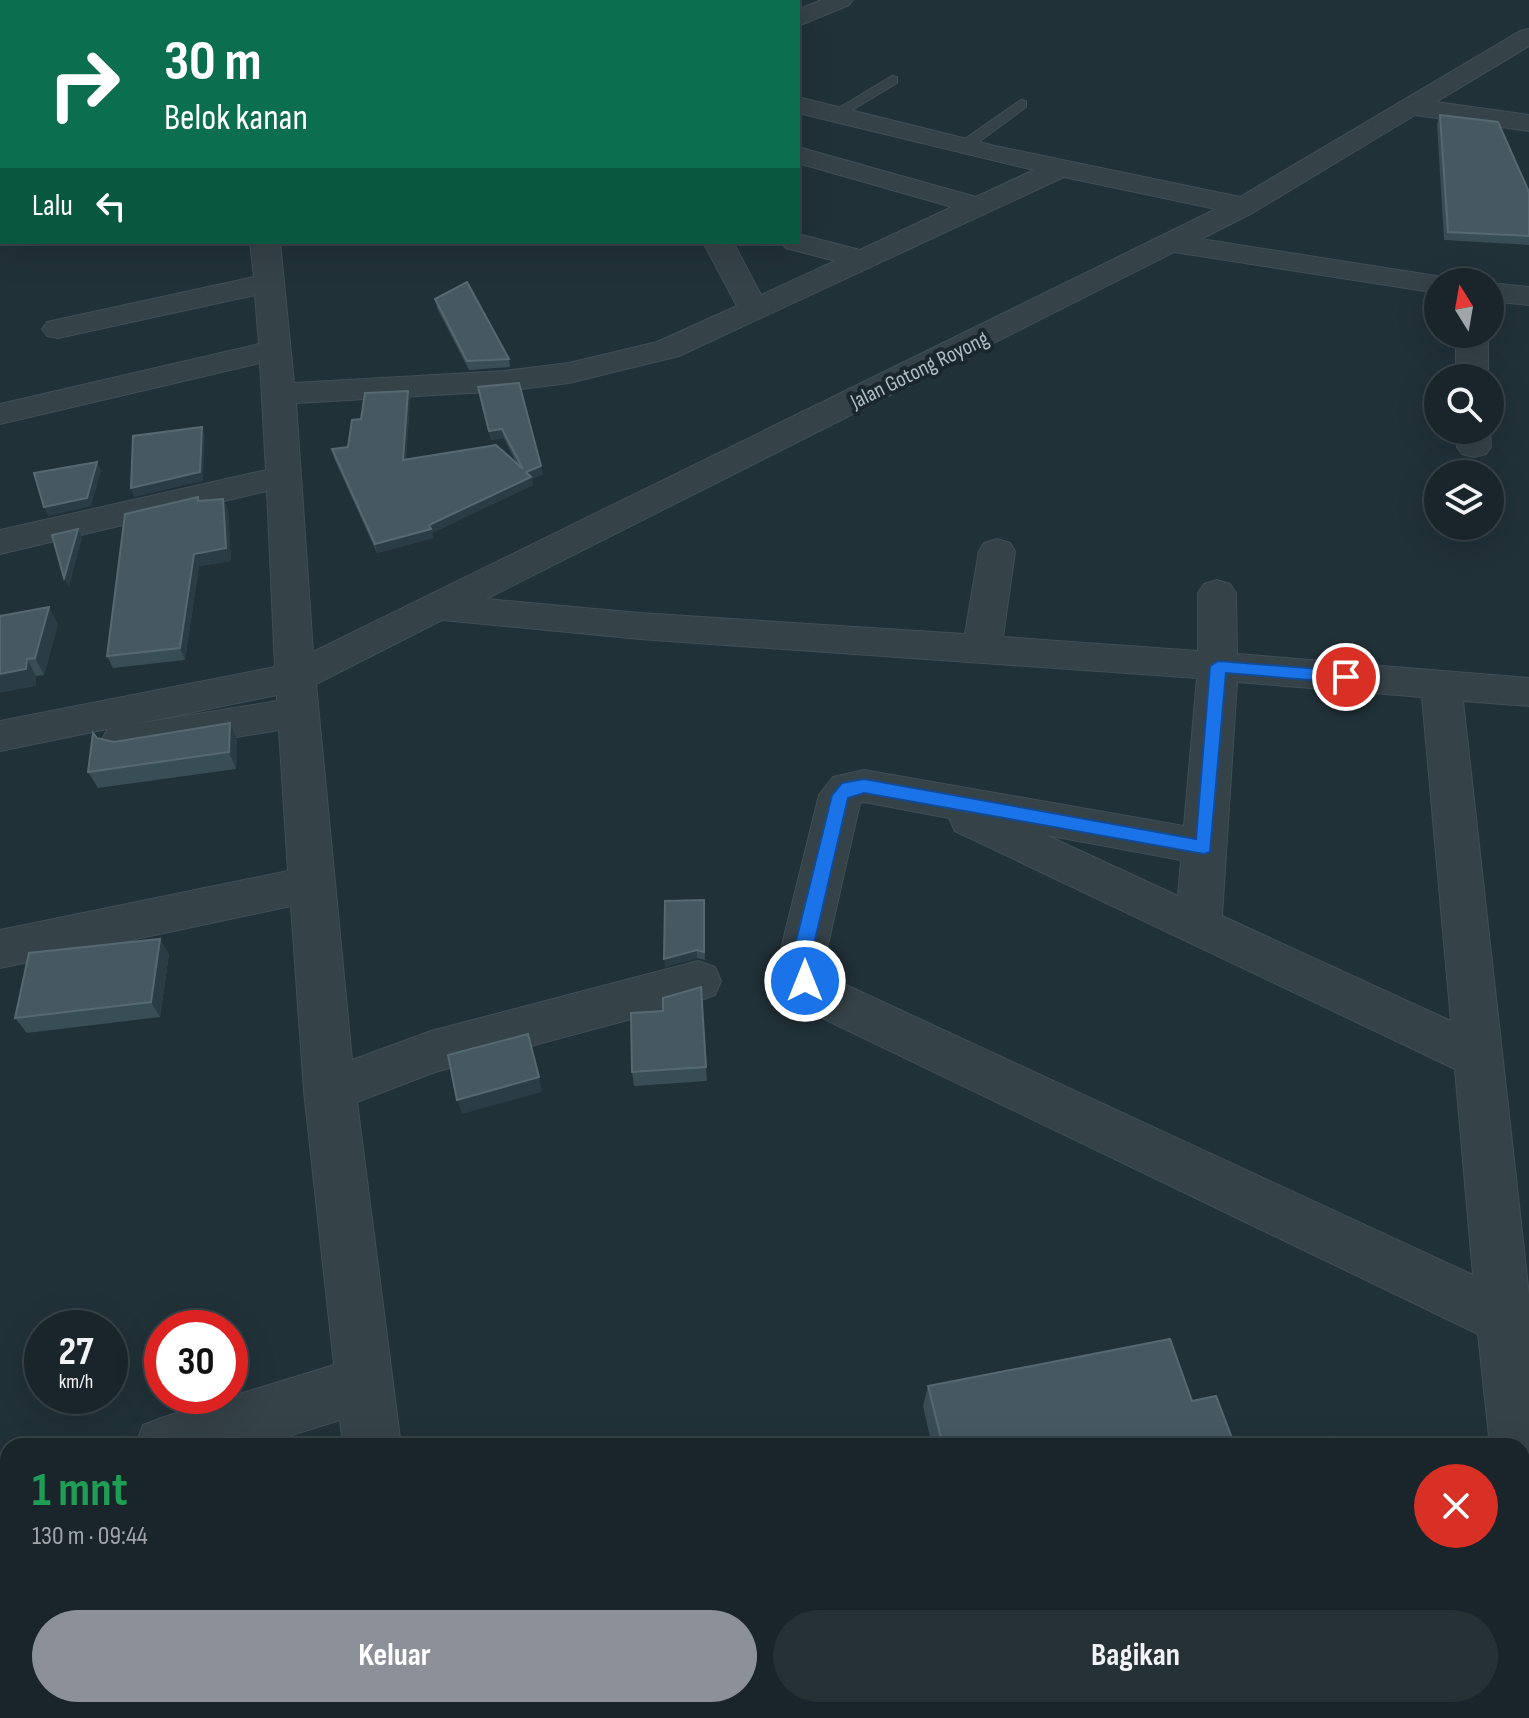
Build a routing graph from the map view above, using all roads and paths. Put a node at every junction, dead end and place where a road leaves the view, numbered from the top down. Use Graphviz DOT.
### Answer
graph roads {
  1 [pos="841,0"];
  2 [pos="800,18"];
  3 [pos="1529,36"];
  4 [pos="892,80"];
  5 [pos="1021,104"];
  6 [pos="800,106"];
  7 [pos="1413,107"];
  8 [pos="834,115"];
  9 [pos="1529,123"];
  10 [pos="964,146"];
  11 [pos="800,156"];
  12 [pos="1061,168"];
  13 [pos="978,206"];
  14 [pos="1244,206"];
  15 [pos="800,243"];
  16 [pos="1170,243"];
  17 [pos="719,244"];
  18 [pos="862,259"];
  19 [pos="268,262"];
  20 [pos="1424,282"];
  21 [pos="1504,293"];
  22 [pos="1529,296"];
  23 [pos="754,309"];
  24 [pos="58,329"];
  25 [pos="275,350"];
  26 [pos="279,394"];
  27 [pos="0,414"];
  28 [pos="282,477"];
  29 [pos="0,542"];
  30 [pos="997,551"];
  31 [pos="1217,593"];
  32 [pos="438,607"];
  33 [pos="982,649"];
  34 [pos="1218,666"];
  35 [pos="1441,684"];
  36 [pos="1529,692"];
  37 [pos="297,695"];
  38 [pos="0,736"];
  39 [pos="50,753"];
  40 [pos="917,795"];
  41 [pos="1204,847"];
  42 [pos="311,884"];
  43 [pos="1199,927"];
  44 [pos="0,949"];
  45 [pos="698,981"];
  46 [pos="1479,1057"];
  47 [pos="329,1091"];
  48 [pos="1504,1318"];
  49 [pos="365,1384"];
  50 [pos="190,1438"];
  51 [pos="371,1438"];
  52 [pos="1518,1438"];
  1 -- 2 [label="street"];
  3 -- 7 [label="street, Jalan Gotong Royong"];
  4 -- 8 [label="lane"];
  5 -- 10 [label="lane"];
  6 -- 8 [label="street"];
  7 -- 9 [label="street"];
  7 -- 14 [label="street, Jalan Gotong Royong"];
  8 -- 10 [label="street"];
  10 -- 12 [label="street"];
  11 -- 13 [label="street"];
  12 -- 13 [label="street"];
  12 -- 14 [label="street"];
  13 -- 18 [label="street"];
  14 -- 16 [label="street, Jalan Gotong Royong"];
  15 -- 18 [label="street"];
  16 -- 20 [label="street"];
  16 -- 32 [label="street, Jalan Gotong Royong"];
  17 -- 23 [label="street"];
  18 -- 23 [label="street"];
  19 -- 24 [label="street"];
  19 -- 25 [label="street"];
  21 -- 22 [label="street"];
  23 -- 26 [label="street"];
  25 -- 26 [label="street"];
  25 -- 27 [label="street"];
  26 -- 28 [label="street"];
  28 -- 29 [label="street"];
  28 -- 37 [label="street"];
  30 -- 33 [label="street"];
  31 -- 34 [label="street"];
  32 -- 33 [label="street"];
  32 -- 37 [label="street, Jalan Gotong Royong"];
  33 -- 34 [label="street"];
  34 -- 35 [label="street"];
  34 -- 41 [label="street"];
  35 -- 36 [label="street"];
  35 -- 46 [label="street"];
  37 -- 38 [label="street"];
  37 -- 39 [label="street"];
  37 -- 42 [label="street"];
  40 -- 41 [label="street"];
  40 -- 43 [label="street"];
  40 -- 48 [label="street"];
  41 -- 43 [label="street"];
  42 -- 44 [label="street"];
  42 -- 47 [label="street"];
  43 -- 46 [label="street"];
  45 -- 47 [label="street"];
  46 -- 48 [label="street"];
  47 -- 49 [label="street"];
  48 -- 52 [label="street"];
  49 -- 50 [label="street"];
  49 -- 51 [label="street"];
}
